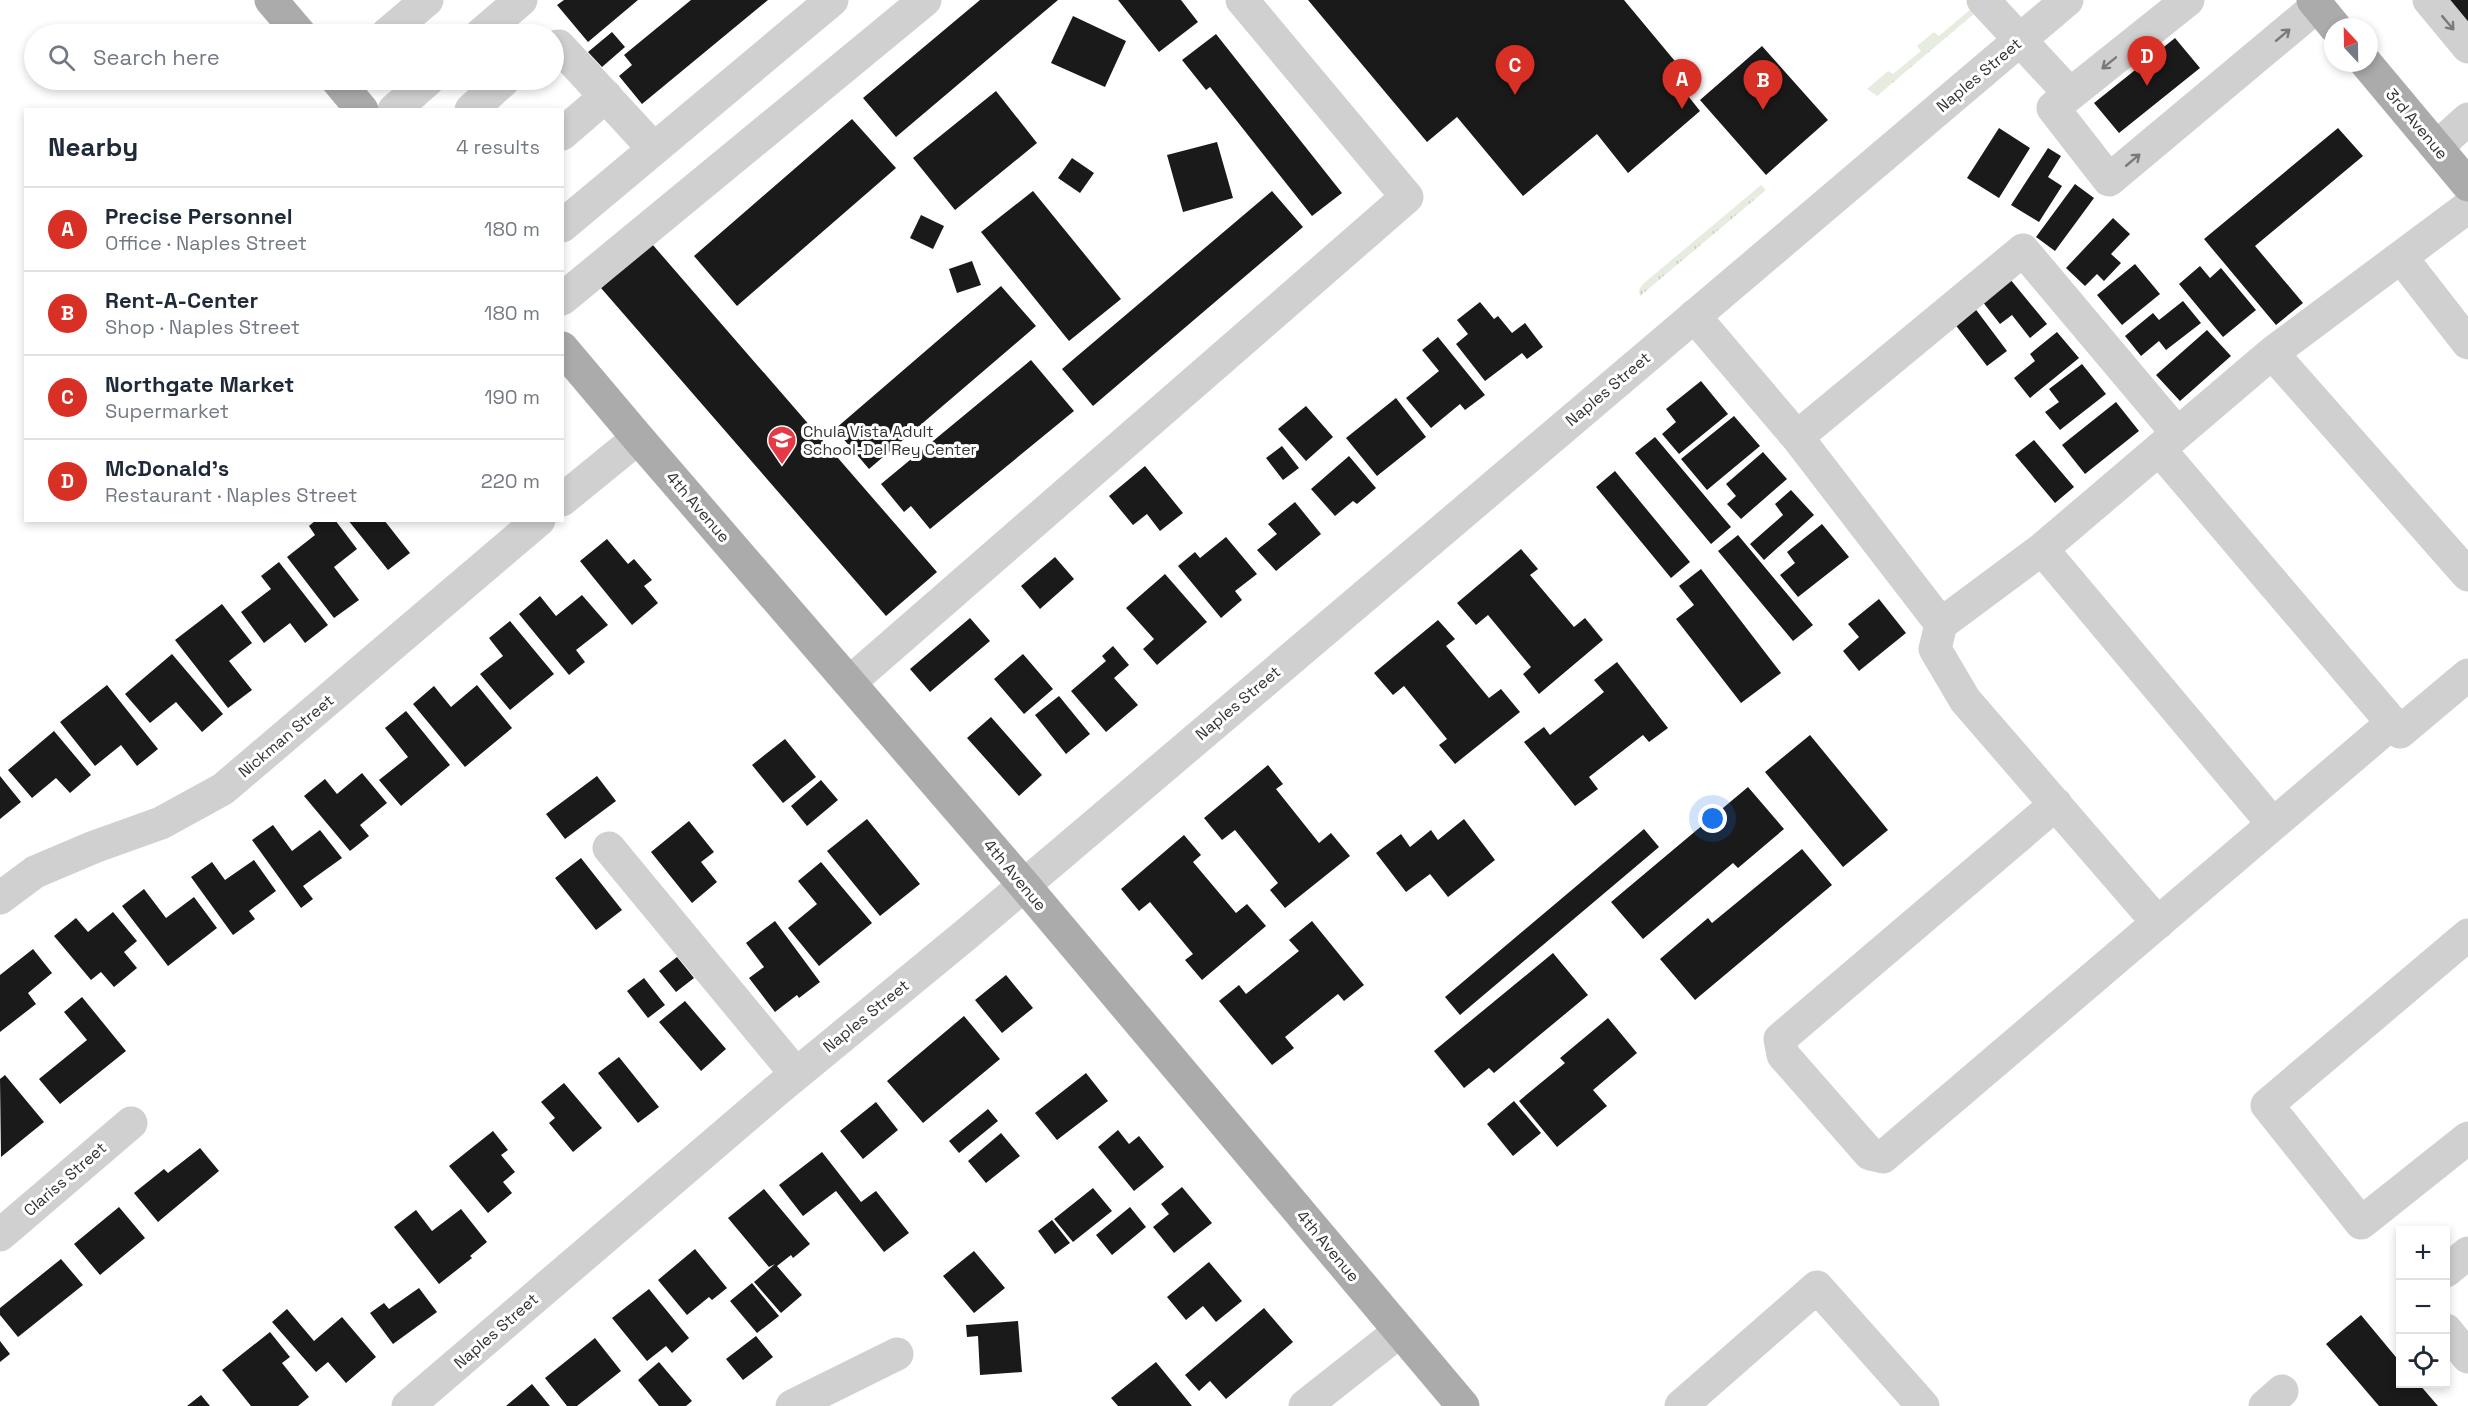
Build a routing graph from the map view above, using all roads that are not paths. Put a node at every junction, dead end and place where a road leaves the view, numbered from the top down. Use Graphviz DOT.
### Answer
graph roads {
  1 [pos="271,0"];
  2 [pos="427,0"];
  3 [pos="521,0"];
  4 [pos="832,0"];
  5 [pos="926,0"];
  6 [pos="1242,0"];
  7 [pos="1983,0"];
  8 [pos="2067,0"];
  9 [pos="2188,0"];
  10 [pos="2429,0"];
  11 [pos="2322,11"];
  12 [pos="291,24"];
  13 [pos="399,24"];
  14 [pos="493,24"];
  15 [pos="2020,40"];
  16 [pos="2468,47"];
  17 [pos="564,51"];
  18 [pos="2374,72"];
  19 [pos="345,90"];
  20 [pos="416,90"];
  21 [pos="493,90"];
  22 [pos="2070,94"];
  23 [pos="606,96"];
  24 [pos="360,108"];
  25 [pos="395,108"];
  26 [pos="473,108"];
  27 [pos="2468,119"];
  28 [pos="564,132"];
  29 [pos="2436,147"];
  30 [pos="654,149"];
  31 [pos="2468,185"];
  32 [pos="2468,207"];
  33 [pos="564,224"];
  34 [pos="2401,257"];
  35 [pos="564,296"];
  36 [pos="1694,316"];
  37 [pos="2468,343"];
  38 [pos="564,350"];
  39 [pos="2272,353"];
  40 [pos="1797,437"];
  41 [pos="638,438"];
  42 [pos="2168,441"];
  43 [pos="564,498"];
  44 [pos="537,522"];
  45 [pos="2042,549"];
  46 [pos="2464,562"];
  47 [pos="1941,624"];
  48 [pos="2468,675"];
  49 [pos="850,682"];
  50 [pos="2392,723"];
  51 [pos="2056,804"];
  52 [pos="2273,824"];
  53 [pos="609,848"];
  54 [pos="1024,885"];
  55 [pos="0,898"];
  56 [pos="2158,923"];
  57 [pos="2468,934"];
  58 [pos="796,1074"];
  59 [pos="131,1123"];
  60 [pos="2468,1138"];
  61 [pos="0,1235"];
  62 [pos="2468,1253"];
  63 [pos="2450,1267"];
  64 [pos="1400,1331"];
  65 [pos="2448,1334"];
  66 [pos="897,1354"];
  67 [pos="2468,1357"];
  68 [pos="408,1406"];
  69 [pos="792,1406"];
  70 [pos="1305,1406"];
  71 [pos="1462,1406"];
  72 [pos="1681,1406"];
  73 [pos="1923,1406"];
  1 -- 12 [label="main road"];
  2 -- 13 [label="street"];
  3 -- 14 [label="street"];
  4 -- 30 [label="street"];
  5 -- 35 [label="street"];
  6 -- 49 [label="street"];
  7 -- 15 [label="street"];
  8 -- 15 [label="street, Naples Street"];
  9 -- 22 [label="street, one-way"];
  10 -- 16 [label="street, one-way"];
  22 -- 11 [label="street, one-way"];
  15 -- 22 [label="street"];
  15 -- 36 [label="street, Naples Street"];
  17 -- 23 [label="street"];
  18 -- 29 [label="main road, 3rd Avenue"];
  19 -- 24 [label="main road"];
  20 -- 25 [label="street"];
  21 -- 26 [label="street"];
  23 -- 28 [label="street"];
  23 -- 30 [label="street"];
  27 -- 29 [label="street"];
  29 -- 31 [label="main road, 3rd Avenue"];
  30 -- 33 [label="street"];
  32 -- 34 [label="street"];
  34 -- 37 [label="street"];
  34 -- 39 [label="street"];
  36 -- 40 [label="street"];
  36 -- 54 [label="street, Naples Street"];
  38 -- 41 [label="main road, 4th Avenue"];
  39 -- 42 [label="street"];
  39 -- 46 [label="street"];
  40 -- 42 [label="street"];
  40 -- 47 [label="street"];
  41 -- 43 [label="street"];
  41 -- 49 [label="main road, 4th Avenue"];
  42 -- 45 [label="street"];
  42 -- 50 [label="street"];
  44 -- 55 [label="street, Nickman Street"];
  45 -- 47 [label="street"];
  45 -- 52 [label="street"];
  47 -- 51 [label="street"];
  48 -- 50 [label="street"];
  49 -- 54 [label="main road, 4th Avenue"];
  50 -- 52 [label="street"];
  51 -- 56 [label="street"];
  51 -- 56 [label="street"];
  52 -- 56 [label="street"];
  53 -- 58 [label="street"];
  54 -- 58 [label="street, Naples Street"];
  54 -- 64 [label="main road, 4th Avenue"];
  57 -- 60 [label="street"];
  58 -- 68 [label="street, Naples Street"];
  59 -- 61 [label="street, Clariss Street"];
  62 -- 63 [label="street"];
  64 -- 70 [label="street"];
  64 -- 71 [label="main road, 4th Avenue"];
  65 -- 67 [label="street"];
  66 -- 69 [label="street"];
  72 -- 73 [label="street"];
}
